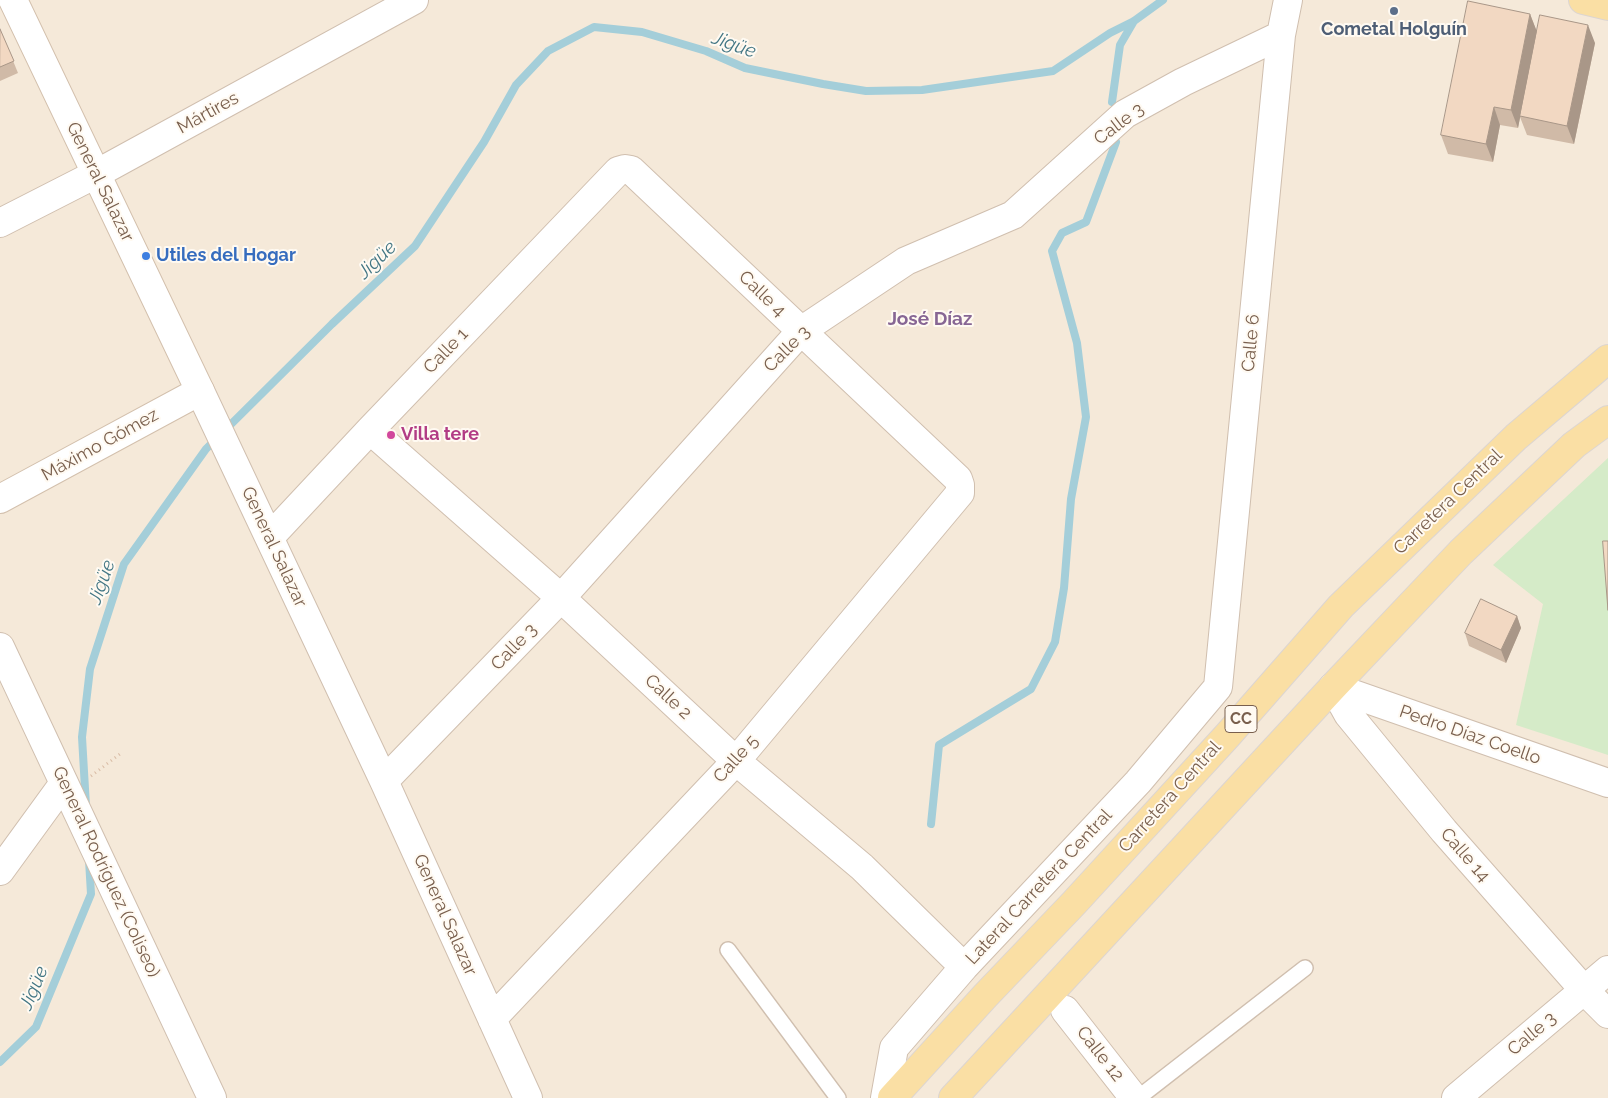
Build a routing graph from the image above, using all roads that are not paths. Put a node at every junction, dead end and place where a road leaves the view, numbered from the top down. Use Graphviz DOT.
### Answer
graph roads {
  1 [pos="13,0"];
  2 [pos="414,0"];
  3 [pos="1288,0"];
  4 [pos="1583,0"];
  5 [pos="1608,6"];
  6 [pos="1281,35"];
  7 [pos="625,169"];
  8 [pos="96,174"];
  9 [pos="0,223"];
  10 [pos="800,331"];
  11 [pos="1608,359"];
  12 [pos="200,391"];
  13 [pos="1608,420"];
  14 [pos="370,430"];
  15 [pos="960,486"];
  16 [pos="0,499"];
  17 [pos="270,537"];
  18 [pos="561,598"];
  19 [pos="0,647"];
  20 [pos="1218,687"];
  21 [pos="1333,687"];
  22 [pos="736,760"];
  23 [pos="384,781"];
  24 [pos="1608,783"];
  25 [pos="66,788"];
  26 [pos="0,871"];
  27 [pos="728,950"];
  28 [pos="964,967"];
  29 [pos="1305,968"];
  30 [pos="1608,970"];
  31 [pos="1584,990"];
  32 [pos="1065,1010"];
  33 [pos="1608,1014"];
  34 [pos="492,1019"];
  35 [pos="212,1098"];
  36 [pos="528,1098"];
  37 [pos="838,1098"];
  38 [pos="885,1098"];
  39 [pos="892,1098"];
  40 [pos="953,1098"];
  41 [pos="1134,1098"];
  42 [pos="1138,1098"];
  43 [pos="1456,1098"];
  1 -- 8 [label="street, General Salazar"];
  2 -- 8 [label="street, Mártires"];
  3 -- 6 [label="street, Calle 6"];
  4 -- 5 [label="main road"];
  6 -- 10 [label="street, Calle 3"];
  6 -- 20 [label="street, Calle 6"];
  7 -- 10 [label="street, Calle 4"];
  7 -- 14 [label="street, Calle 1"];
  8 -- 9 [label="street, Mártires"];
  8 -- 12 [label="street, General Salazar"];
  10 -- 15 [label="street, Calle 4"];
  10 -- 18 [label="street, Calle 3"];
  11 -- 39 [label="main road, Carretera Central / CC"];
  12 -- 16 [label="street, Máximo Gómez"];
  12 -- 17 [label="street, General Salazar"];
  13 -- 21 [label="main road, CC"];
  14 -- 17 [label="street, Calle 1"];
  14 -- 18 [label="street, Calle 2"];
  15 -- 22 [label="street, Calle 5"];
  17 -- 23 [label="street, General Salazar"];
  18 -- 22 [label="street, Calle 2"];
  18 -- 23 [label="street, Calle 3"];
  19 -- 25 [label="street, General Rodríguez (Coliseo)"];
  20 -- 28 [label="street, Lateral Carretera Central"];
  21 -- 24 [label="street, Pedro Díaz Coello"];
  21 -- 31 [label="street, Calle 14"];
  21 -- 40 [label="main road, CC"];
  22 -- 28 [label="street, Calle 2"];
  22 -- 34 [label="street, Calle 5"];
  23 -- 34 [label="street, General Salazar"];
  25 -- 26 [label="street"];
  25 -- 35 [label="street, General Rodríguez (Coliseo)"];
  27 -- 37 [label="lane"];
  28 -- 38 [label="street, Lateral Carretera Central"];
  29 -- 42 [label="lane"];
  30 -- 31 [label="street, Calle 3"];
  31 -- 33 [label="street, Calle 14"];
  31 -- 43 [label="street, Calle 3"];
  32 -- 41 [label="street, Calle 12"];
  34 -- 36 [label="street, General Salazar"];
}
